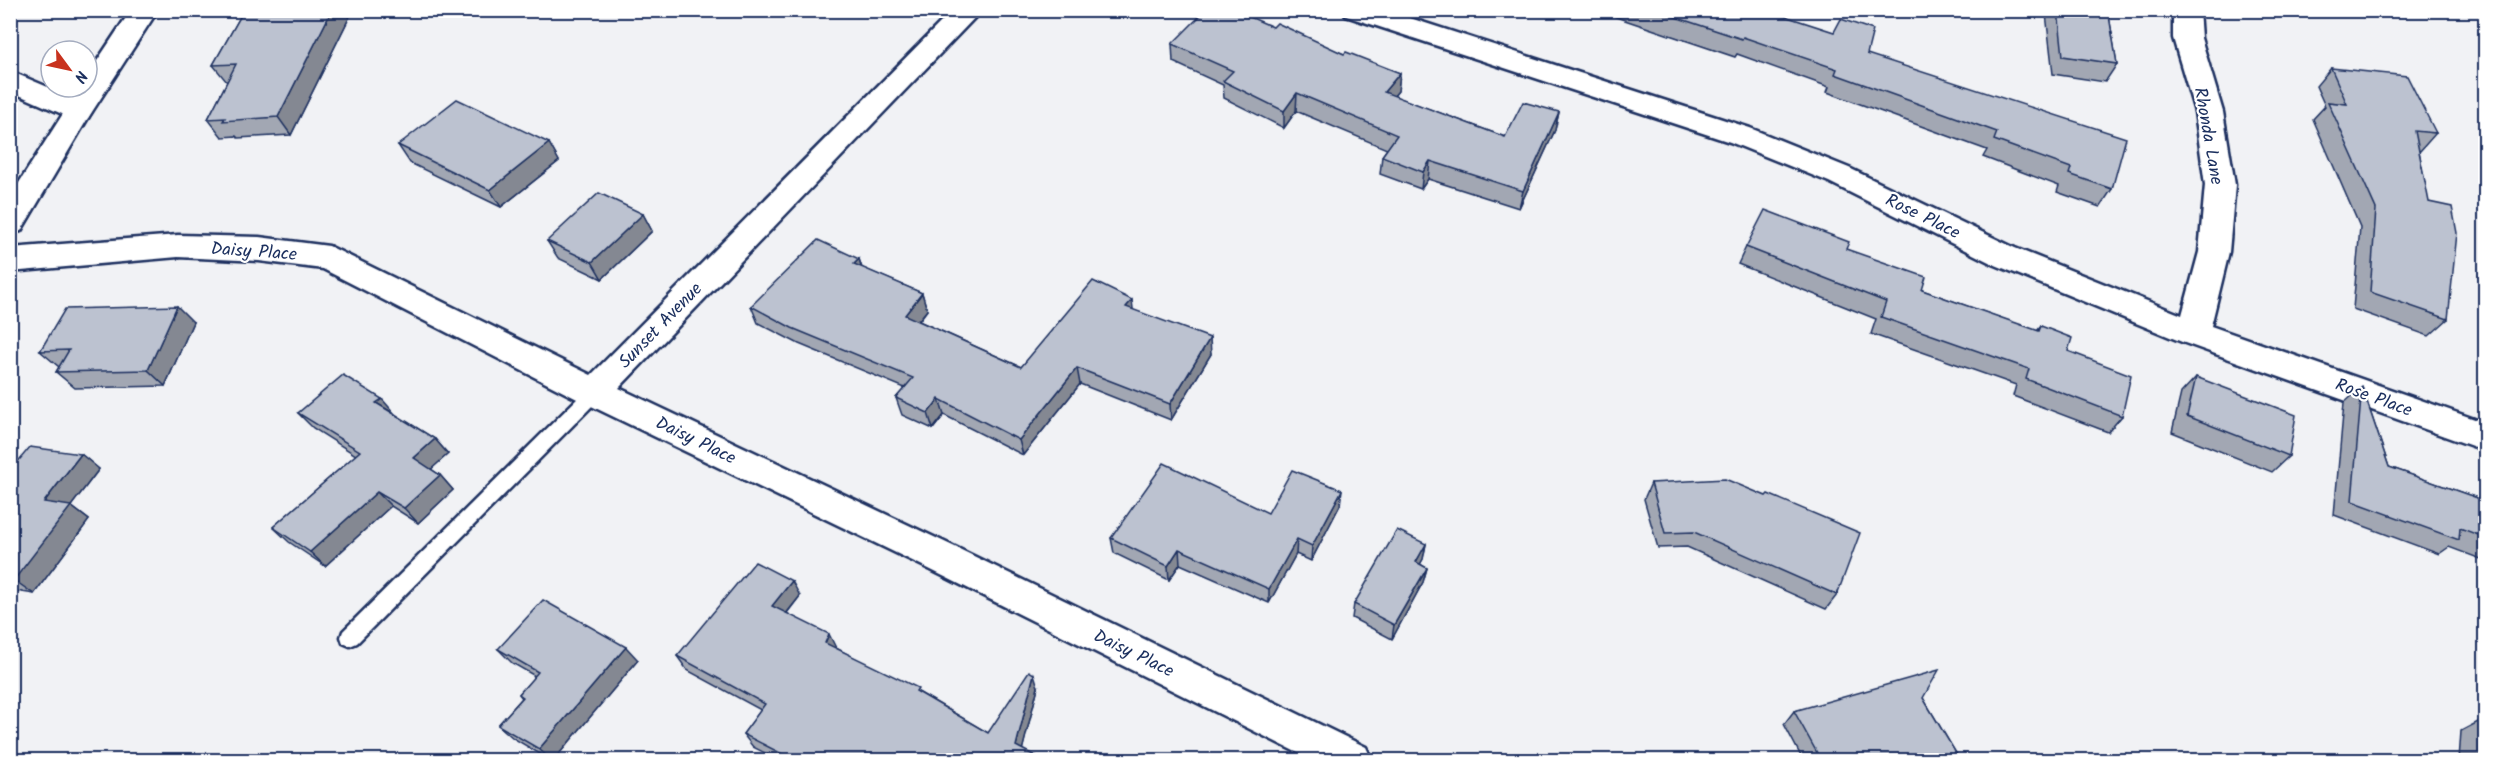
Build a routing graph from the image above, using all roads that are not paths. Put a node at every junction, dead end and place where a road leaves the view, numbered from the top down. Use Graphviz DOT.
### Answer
graph roads {
  1 [pos="145,10"];
  2 [pos="969,10"];
  3 [pos="1355,10"];
  4 [pos="2186,10"];
  5 [pos="10,80"];
  6 [pos="78,111"];
  7 [pos="10,223"];
  8 [pos="10,260"];
  9 [pos="2193,333"];
  10 [pos="595,392"];
  11 [pos="2486,437"];
  12 [pos="350,637"];
  13 [pos="1352,760"];
  1 -- 6 [label="street"];
  2 -- 10 [label="street, Sunset Avenue"];
  3 -- 9 [label="street, Rose Place"];
  4 -- 9 [label="street, Rhonda Lane"];
  5 -- 6 [label="street"];
  6 -- 7 [label="street"];
  8 -- 10 [label="street, Daisy Place"];
  9 -- 11 [label="street, Rose Place"];
  10 -- 12 [label="lane, Sunset Avenue"];
  10 -- 13 [label="street, Daisy Place"];
}
